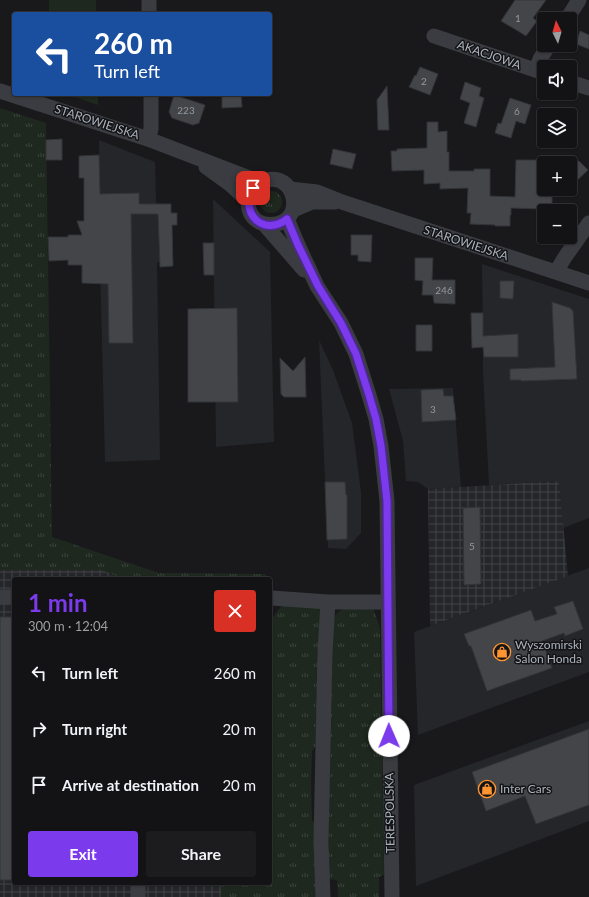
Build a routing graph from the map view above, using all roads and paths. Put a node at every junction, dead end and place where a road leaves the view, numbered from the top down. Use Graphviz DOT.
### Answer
graph roads {
  1 [pos="149,0"];
  2 [pos="579,0"];
  3 [pos="149,12"];
  4 [pos="571,12"];
  5 [pos="434,36"];
  6 [pos="537,71"];
  7 [pos="577,84"];
  8 [pos="589,88"];
  9 [pos="0,90"];
  10 [pos="12,94"];
  11 [pos="18,96"];
  12 [pos="151,96"];
  13 [pos="148,139"];
  14 [pos="188,155"];
  15 [pos="260,182"];
  16 [pos="290,189"];
  17 [pos="248,201"];
  18 [pos="342,202"];
  19 [pos="290,214"];
  20 [pos="589,223"];
  21 [pos="264,224"];
  22 [pos="556,272"];
  23 [pos="589,283"];
  24 [pos="318,286"];
  25 [pos="0,597"];
  26 [pos="12,597"];
  27 [pos="272,598"];
  28 [pos="328,602"];
  29 [pos="388,602"];
  30 [pos="138,885"];
  31 [pos="138,897"];
  32 [pos="323,897"];
  33 [pos="392,897"];
  1 -- 3 [label="street"];
  2 -- 4 [label="street"];
  5 -- 6 [label="street, AKACJOWA"];
  7 -- 8 [label="street"];
  9 -- 10 [label="street, STAROWIEJSKA"];
  11 -- 13 [label="street, STAROWIEJSKA"];
  12 -- 13 [label="street, STAROWIEJSKA"];
  13 -- 14 [label="street, STAROWIEJSKA"];
  14 -- 15 [label="street, STAROWIEJSKA"];
  14 -- 17 [label="street, STAROWIEJSKA"];
  15 -- 16 [label="street"];
  15 -- 17 [label="street"];
  16 -- 18 [label="street, STAROWIEJSKA"];
  16 -- 19 [label="street"];
  17 -- 21 [label="street"];
  18 -- 19 [label="street, STAROWIEJSKA"];
  18 -- 22 [label="street, STAROWIEJSKA"];
  19 -- 21 [label="street"];
  19 -- 24 [label="street, TERESPOLSKA"];
  20 -- 22 [label="street"];
  21 -- 24 [label="street, TERESPOLSKA"];
  22 -- 23 [label="street, STAROWIEJSKA"];
  24 -- 29 [label="street, TERESPOLSKA"];
  25 -- 26 [label="street"];
  27 -- 28 [label="street"];
  28 -- 29 [label="street"];
  28 -- 32 [label="street"];
  29 -- 33 [label="street, TERESPOLSKA"];
  30 -- 31 [label="street"];
}
